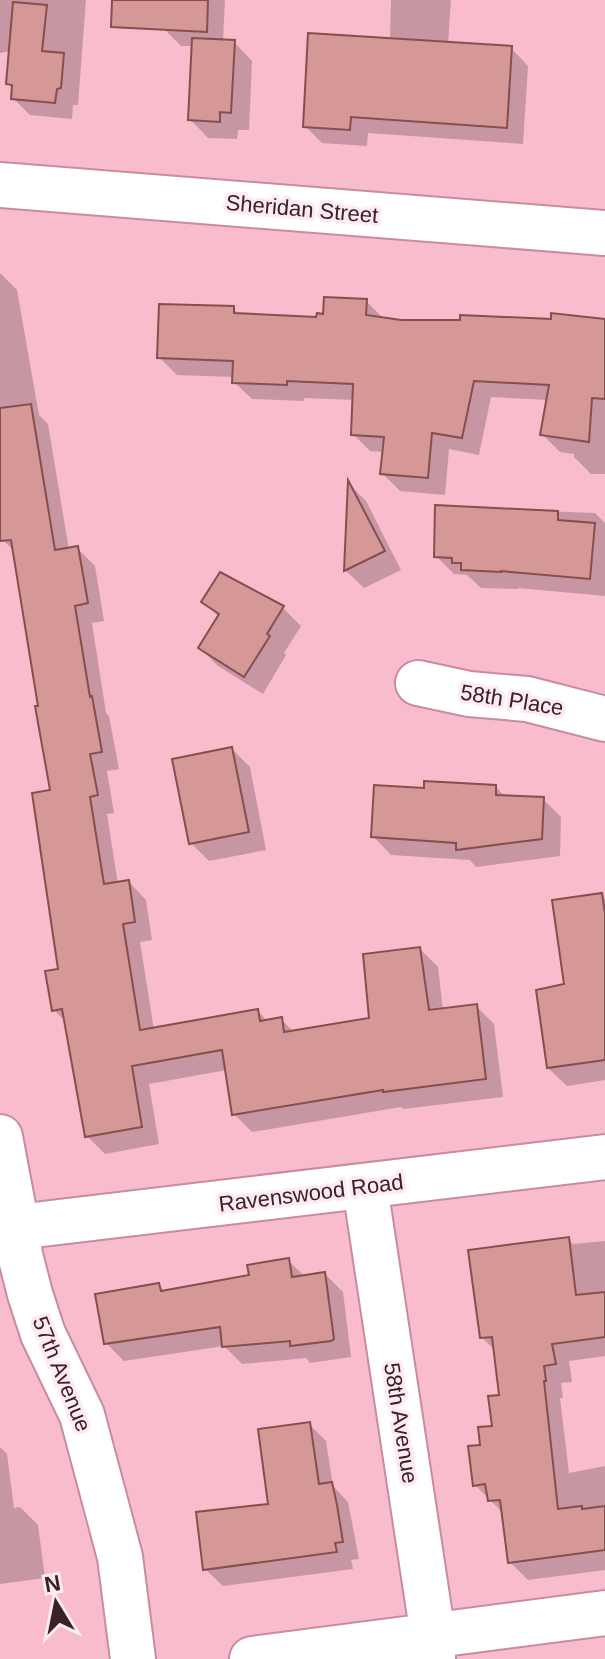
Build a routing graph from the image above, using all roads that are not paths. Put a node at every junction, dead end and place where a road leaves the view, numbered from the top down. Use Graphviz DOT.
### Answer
graph roads {
  1 [pos="0,185"];
  2 [pos="605,233"];
  3 [pos="418,683"];
  4 [pos="605,719"];
  5 [pos="0,1137"];
  6 [pos="605,1157"];
  7 [pos="365,1187"];
  8 [pos="17,1227"];
  9 [pos="605,1613"];
  10 [pos="433,1648"];
  11 [pos="133,1659"];
  12 [pos="252,1659"];
  1 -- 2 [label="street, Sheridan Street"];
  3 -- 4 [label="street, 58th Place"];
  5 -- 8 [label="street, 57th Avenue"];
  6 -- 7 [label="street, Ravenswood Road"];
  7 -- 8 [label="street, Ravenswood Road"];
  7 -- 10 [label="street, 58th Avenue"];
  8 -- 11 [label="street, 57th Avenue"];
  9 -- 10 [label="street"];
  10 -- 12 [label="street"];
}
